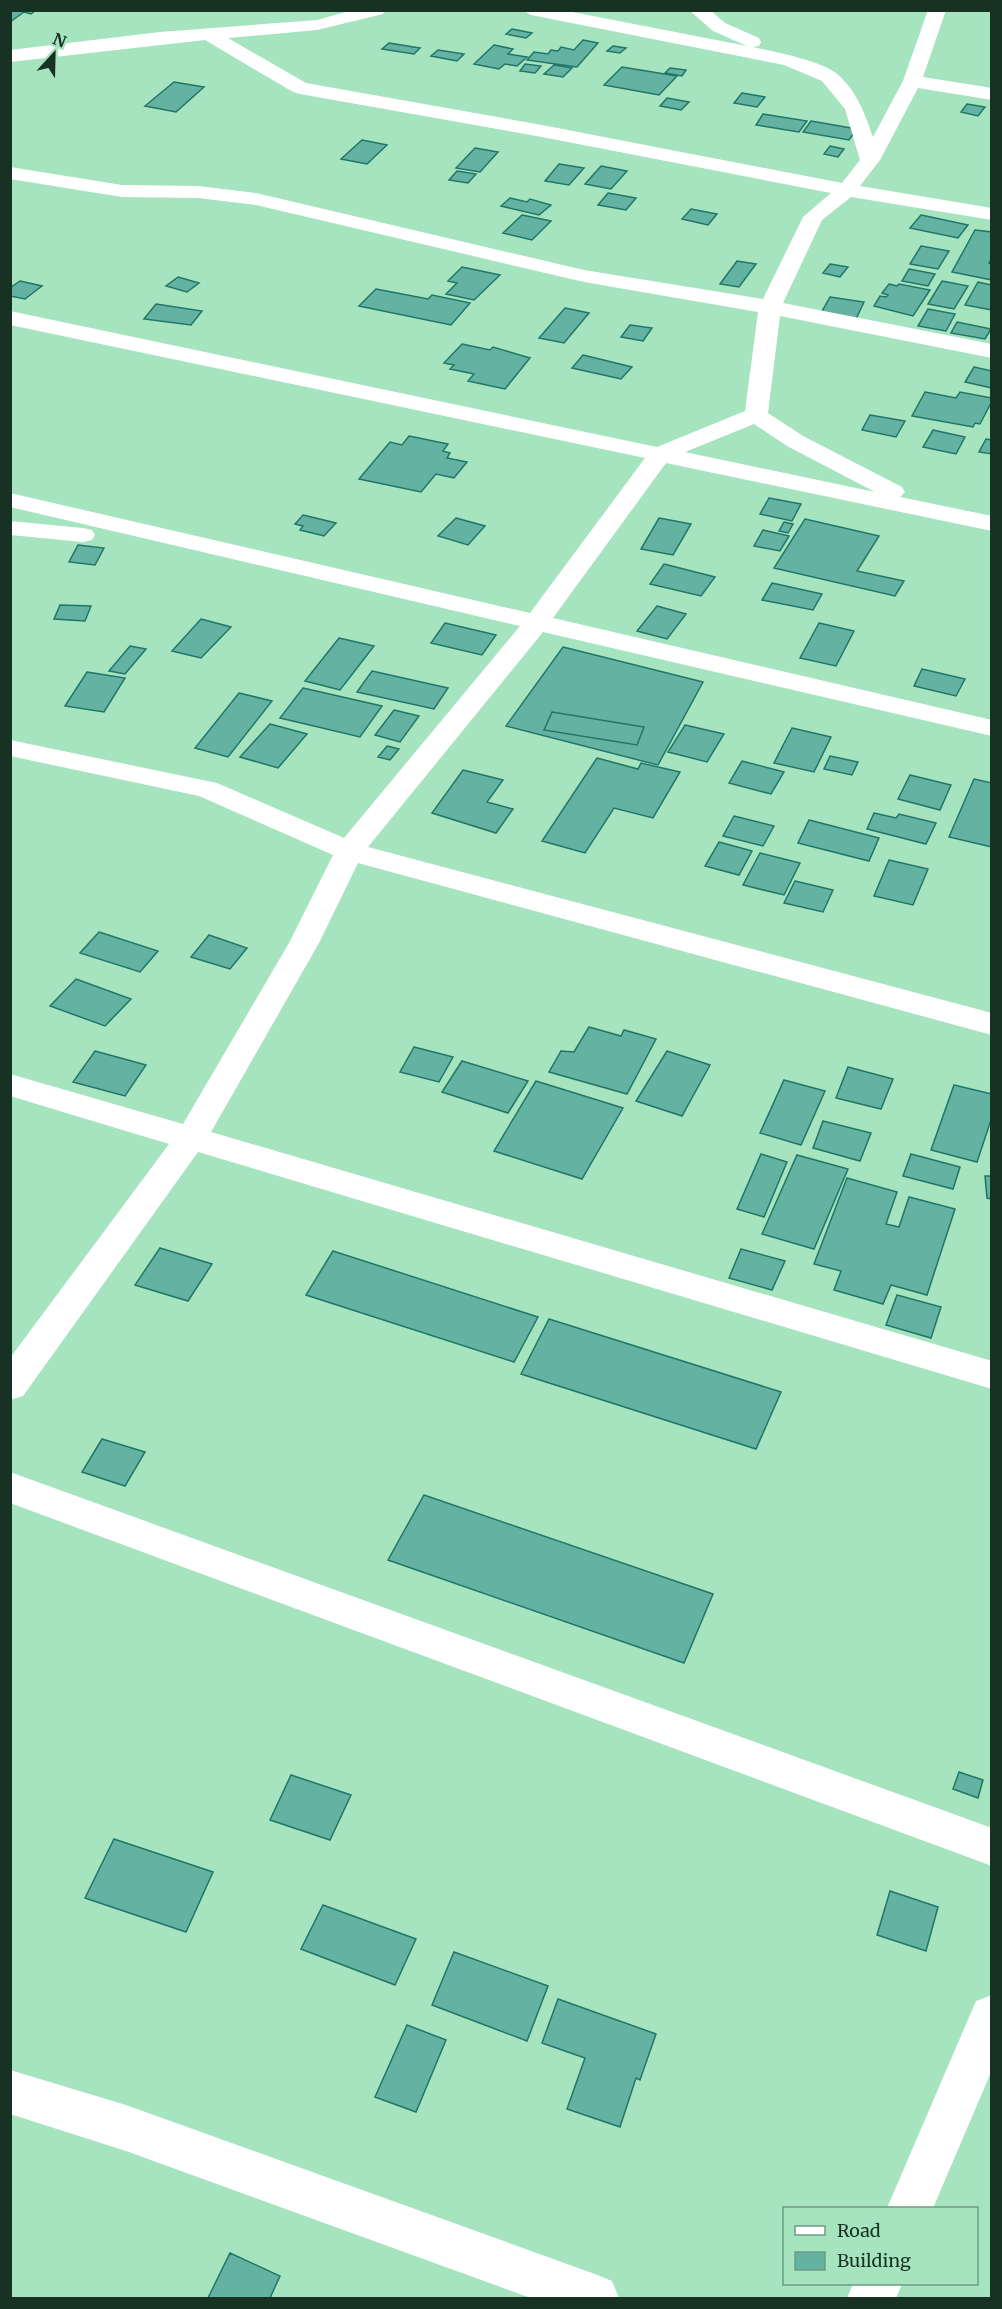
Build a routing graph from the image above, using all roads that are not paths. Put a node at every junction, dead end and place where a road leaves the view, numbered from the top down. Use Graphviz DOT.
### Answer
graph roads {
  1 [pos="377,10"];
  2 [pos="531,10"];
  3 [pos="698,10"];
  4 [pos="937,10"];
  5 [pos="208,34"];
  6 [pos="10,56"];
  7 [pos="789,60"];
  8 [pos="912,81"];
  9 [pos="992,94"];
  10 [pos="870,160"];
  11 [pos="10,173"];
  12 [pos="847,190"];
  13 [pos="992,214"];
  14 [pos="770,308"];
  15 [pos="10,318"];
  16 [pos="992,351"];
  17 [pos="756,415"];
  18 [pos="660,454"];
  19 [pos="10,500"];
  20 [pos="930,511"];
  21 [pos="992,524"];
  22 [pos="10,528"];
  23 [pos="537,622"];
  24 [pos="706,666"];
  25 [pos="992,728"];
  26 [pos="10,748"];
  27 [pos="349,851"];
  28 [pos="992,1024"];
  29 [pos="10,1085"];
  30 [pos="191,1138"];
  31 [pos="992,1375"];
  32 [pos="10,1386"];
  33 [pos="10,1487"];
  34 [pos="992,1847"];
  35 [pos="992,2016"];
  36 [pos="10,2092"];
  37 [pos="910,2207"];
  38 [pos="595,2298"];
  1 -- 5 [label="street"];
  2 -- 7 [label="street"];
  3 -- 7 [label="street"];
  4 -- 8 [label="street"];
  5 -- 6 [label="street"];
  5 -- 12 [label="street"];
  7 -- 10 [label="street"];
  8 -- 9 [label="street"];
  8 -- 10 [label="street"];
  10 -- 12 [label="street"];
  11 -- 14 [label="street"];
  12 -- 13 [label="street"];
  12 -- 14 [label="street"];
  14 -- 16 [label="street"];
  14 -- 17 [label="street"];
  15 -- 18 [label="street"];
  17 -- 18 [label="street"];
  17 -- 20 [label="street"];
  18 -- 20 [label="street"];
  18 -- 23 [label="street"];
  19 -- 23 [label="street"];
  20 -- 21 [label="street"];
  22 -- 23 [label="street"];
  23 -- 24 [label="street"];
  23 -- 25 [label="street"];
  23 -- 27 [label="street"];
  26 -- 27 [label="street"];
  27 -- 28 [label="street"];
  27 -- 30 [label="street"];
  29 -- 30 [label="street"];
  30 -- 31 [label="street"];
  30 -- 32 [label="street"];
  33 -- 34 [label="street"];
  35 -- 37 [label="street"];
  36 -- 38 [label="street"];
}
